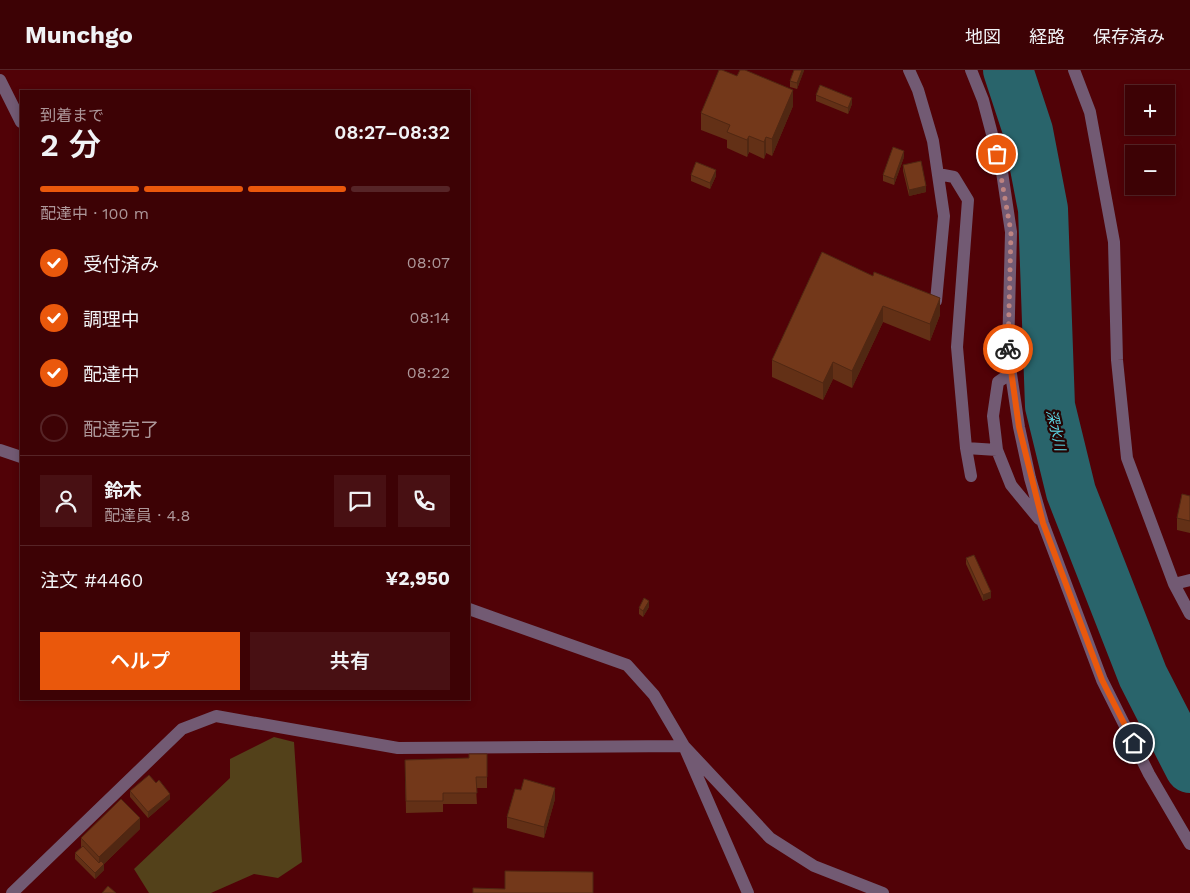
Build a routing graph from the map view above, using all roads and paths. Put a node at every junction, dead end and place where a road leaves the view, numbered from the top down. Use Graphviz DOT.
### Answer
graph roads {
  1 [pos="909,70"];
  2 [pos="971,70"];
  3 [pos="1074,70"];
  4 [pos="0,80"];
  5 [pos="20,120"];
  6 [pos="938,174"];
  7 [pos="936,301"];
  8 [pos="1011,373"];
  9 [pos="966,448"];
  10 [pos="0,450"];
  11 [pos="997,450"];
  12 [pos="20,457"];
  13 [pos="971,476"];
  14 [pos="1043,523"];
  15 [pos="1190,580"];
  16 [pos="1174,584"];
  17 [pos="470,610"];
  18 [pos="1190,614"];
  19 [pos="684,746"];
  20 [pos="1190,844"];
  21 [pos="12,893"];
  22 [pos="748,893"];
  23 [pos="883,893"];
  1 -- 6 [label="street"];
  2 -- 8 [label="street"];
  3 -- 16 [label="street"];
  4 -- 5 [label="street"];
  6 -- 7 [label="street"];
  6 -- 9 [label="street"];
  8 -- 11 [label="street"];
  8 -- 14 [label="street"];
  9 -- 11 [label="street"];
  9 -- 13 [label="street"];
  10 -- 12 [label="street"];
  11 -- 14 [label="street"];
  14 -- 20 [label="street"];
  15 -- 16 [label="street"];
  16 -- 18 [label="street"];
  17 -- 19 [label="street"];
  19 -- 21 [label="street"];
  19 -- 22 [label="street"];
  19 -- 23 [label="street"];
}
